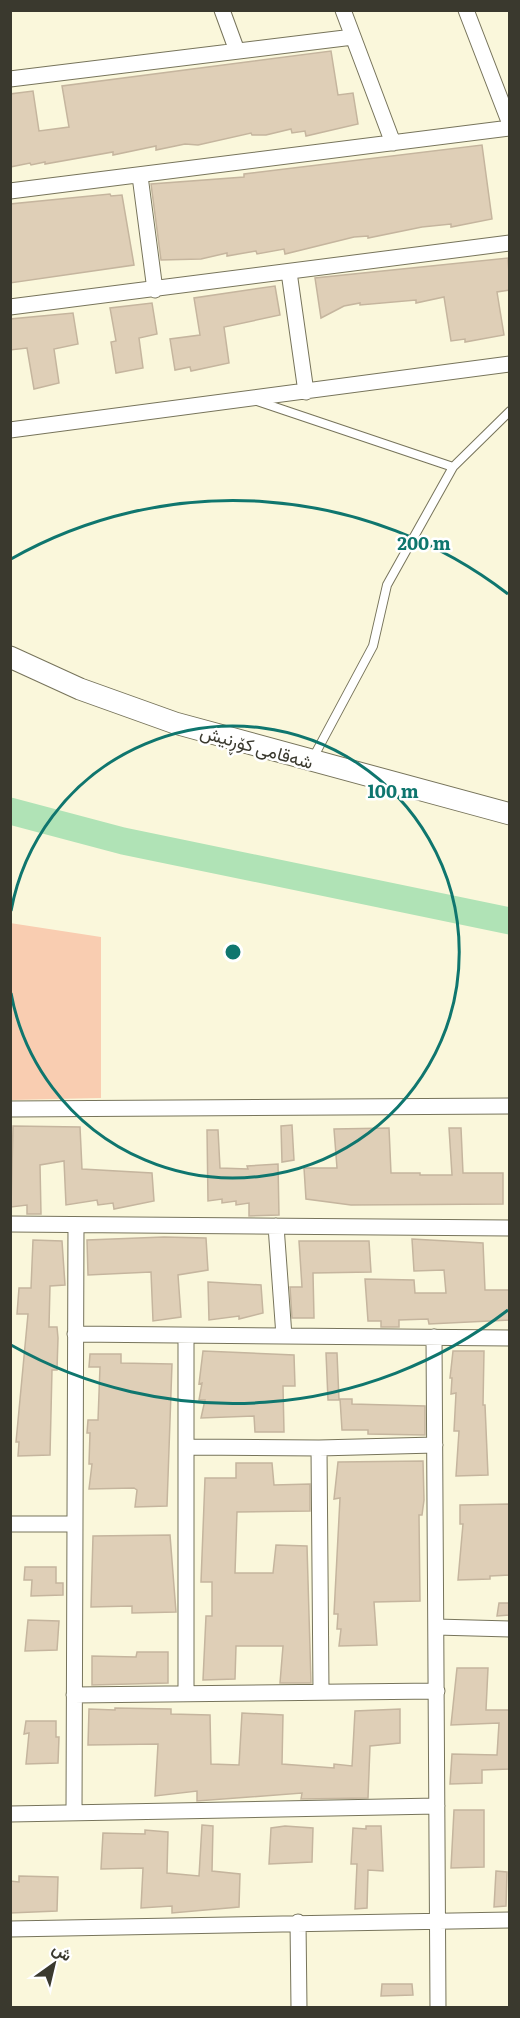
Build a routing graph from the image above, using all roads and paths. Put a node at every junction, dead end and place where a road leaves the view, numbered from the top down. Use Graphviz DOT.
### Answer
graph roads {
  1 [pos="222,10"];
  2 [pos="343,10"];
  3 [pos="466,10"];
  4 [pos="353,37"];
  5 [pos="237,51"];
  6 [pos="10,79"];
  7 [pos="510,126"];
  8 [pos="393,143"];
  9 [pos="140,176"];
  10 [pos="10,191"];
  11 [pos="510,243"];
  12 [pos="289,272"];
  13 [pos="155,290"];
  14 [pos="10,307"];
  15 [pos="510,364"];
  16 [pos="306,392"];
  17 [pos="252,399"];
  18 [pos="510,411"];
  19 [pos="10,430"];
  20 [pos="453,467"];
  21 [pos="10,657"];
  22 [pos="311,762"];
  23 [pos="510,814"];
  24 [pos="510,1106"];
  25 [pos="10,1109"];
  26 [pos="10,1224"];
  27 [pos="76,1225"];
  28 [pos="276,1226"];
  29 [pos="510,1228"];
  30 [pos="75,1334"];
  31 [pos="186,1336"];
  32 [pos="284,1336"];
  33 [pos="434,1337"];
  34 [pos="510,1338"];
  35 [pos="435,1444"];
  36 [pos="187,1447"];
  37 [pos="319,1448"];
  38 [pos="10,1524"];
  39 [pos="75,1524"];
  40 [pos="436,1627"];
  41 [pos="510,1629"];
  42 [pos="436,1691"];
  43 [pos="321,1692"];
  44 [pos="186,1693"];
  45 [pos="74,1695"];
  46 [pos="437,1806"];
  47 [pos="74,1813"];
  48 [pos="10,1814"];
  49 [pos="510,1920"];
  50 [pos="438,1921"];
  51 [pos="298,1922"];
  52 [pos="10,1929"];
  53 [pos="299,2007"];
  54 [pos="438,2007"];
  1 -- 5 [label="street"];
  2 -- 4 [label="street"];
  3 -- 7 [label="street"];
  4 -- 5 [label="street"];
  4 -- 8 [label="street"];
  5 -- 6 [label="street"];
  7 -- 8 [label="street"];
  8 -- 9 [label="street"];
  9 -- 10 [label="street"];
  9 -- 13 [label="street"];
  11 -- 12 [label="street"];
  12 -- 13 [label="street"];
  12 -- 16 [label="street"];
  13 -- 14 [label="street"];
  15 -- 16 [label="street"];
  16 -- 17 [label="street"];
  17 -- 19 [label="street"];
  17 -- 20 [label="lane"];
  18 -- 20 [label="lane"];
  20 -- 22 [label="lane"];
  21 -- 22 [label="main road, شەقامی کۆڕنیش"];
  22 -- 23 [label="main road, شەقامی کۆڕنیش"];
  24 -- 25 [label="street"];
  26 -- 27 [label="street"];
  27 -- 28 [label="street"];
  27 -- 30 [label="street"];
  28 -- 29 [label="street"];
  28 -- 32 [label="street"];
  30 -- 31 [label="street"];
  30 -- 39 [label="street"];
  31 -- 32 [label="street"];
  31 -- 36 [label="street"];
  32 -- 33 [label="street"];
  33 -- 34 [label="street"];
  33 -- 35 [label="street"];
  35 -- 37 [label="street"];
  35 -- 40 [label="street"];
  36 -- 37 [label="street"];
  36 -- 44 [label="street"];
  37 -- 43 [label="street"];
  38 -- 39 [label="street"];
  39 -- 45 [label="street"];
  40 -- 41 [label="street"];
  40 -- 42 [label="street"];
  42 -- 43 [label="street"];
  42 -- 46 [label="street"];
  43 -- 44 [label="street"];
  44 -- 45 [label="street"];
  45 -- 47 [label="street"];
  46 -- 47 [label="street"];
  46 -- 50 [label="street"];
  47 -- 48 [label="street"];
  49 -- 50 [label="street"];
  50 -- 51 [label="street"];
  50 -- 54 [label="street"];
  51 -- 52 [label="street"];
  51 -- 53 [label="street"];
}
